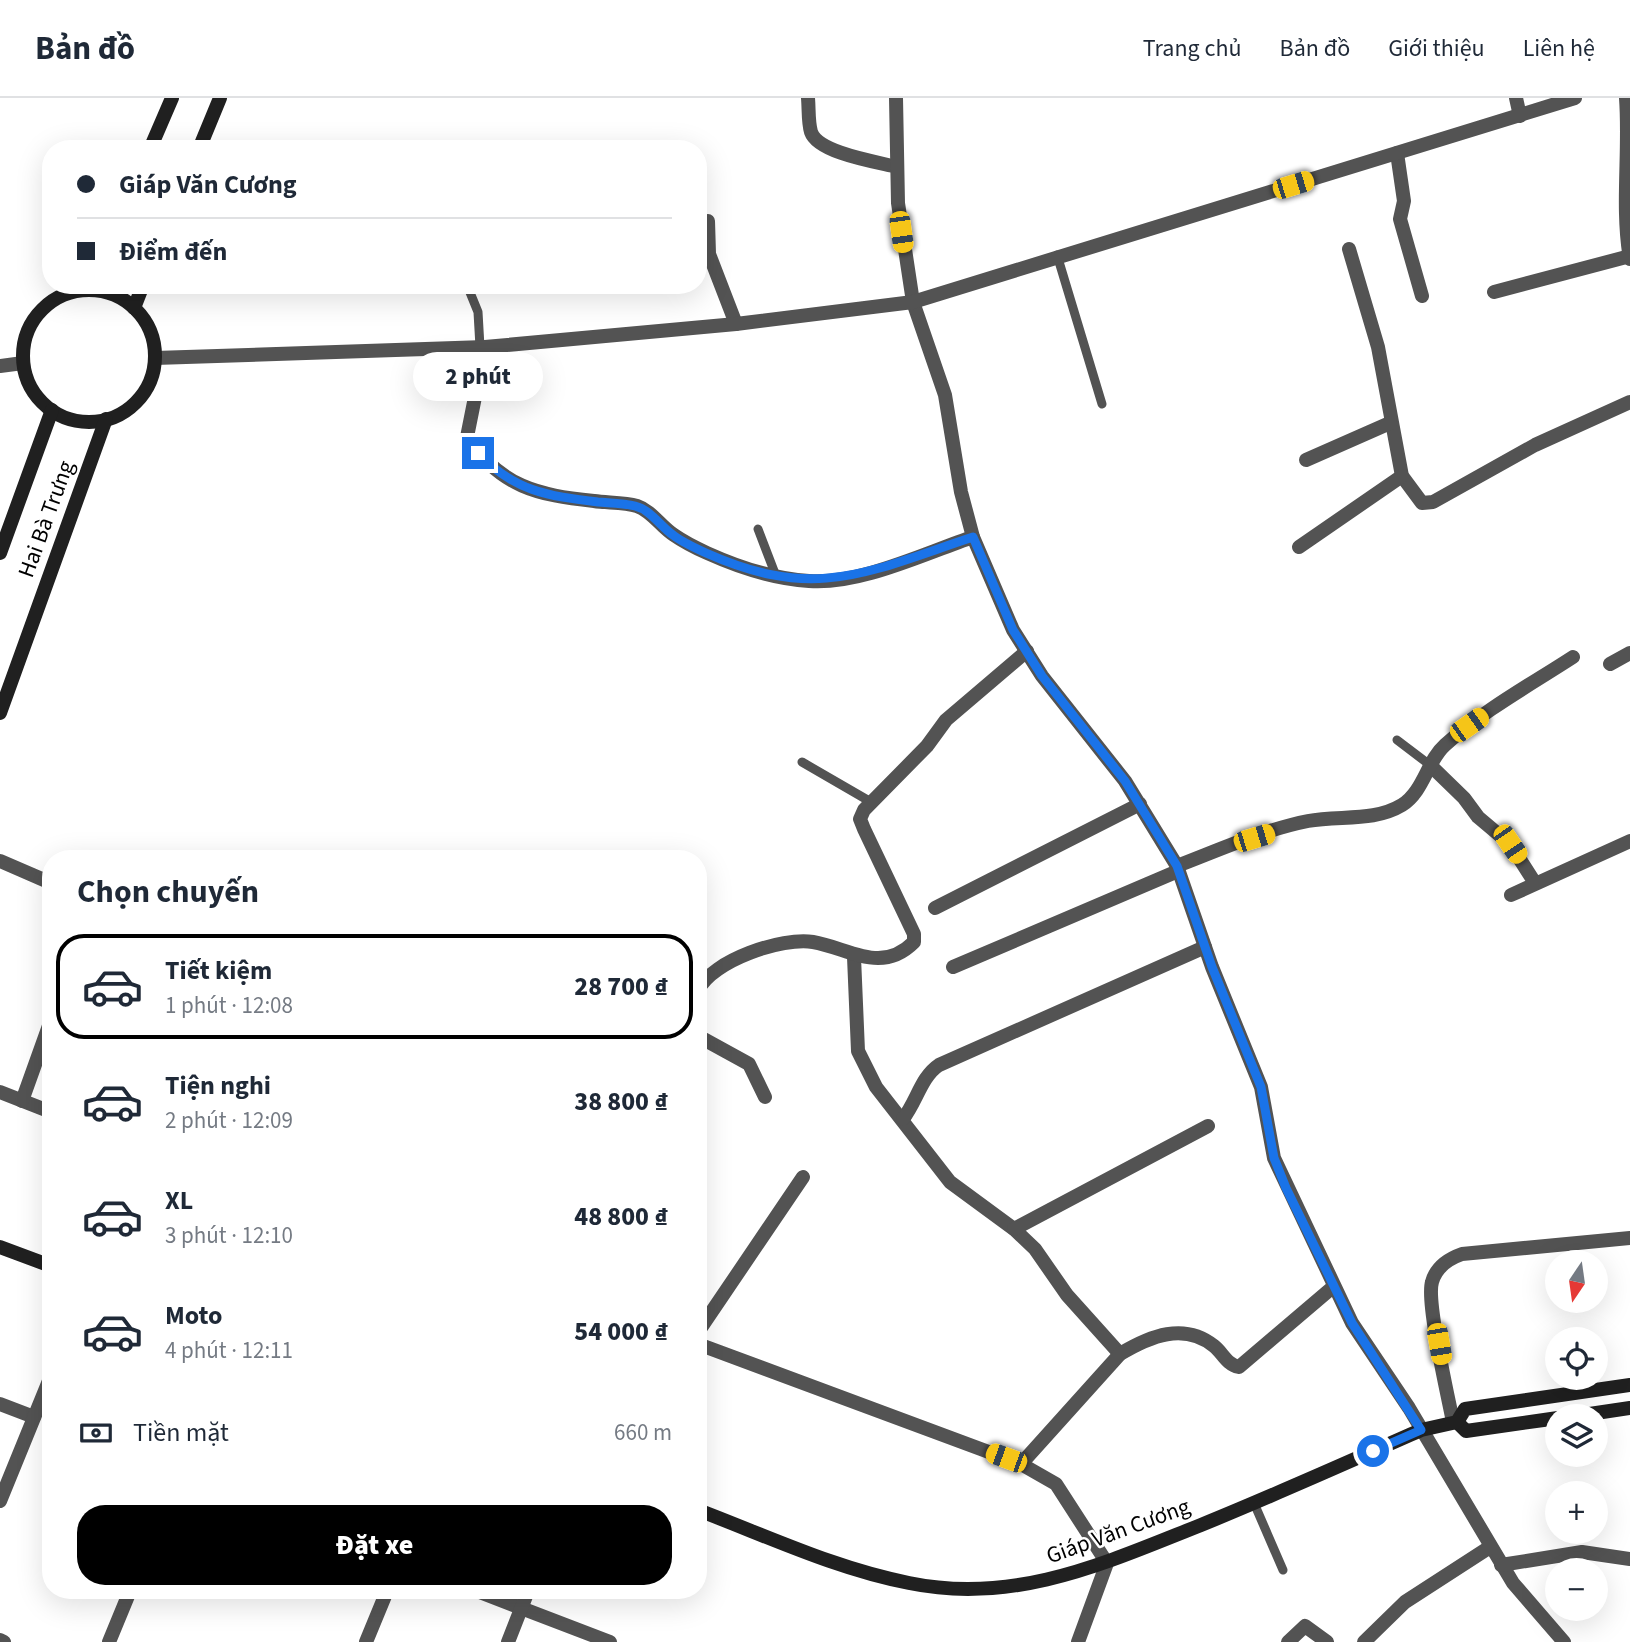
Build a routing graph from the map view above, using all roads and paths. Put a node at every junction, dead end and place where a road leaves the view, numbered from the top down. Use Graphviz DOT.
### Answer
graph roads {
  1 [pos="172,98"];
  2 [pos="219,98"];
  3 [pos="808,98"];
  4 [pos="896,98"];
  5 [pos="1516,98"];
  6 [pos="1576,98"];
  7 [pos="1626,98"];
  8 [pos="1520,116"];
  9 [pos="154,140"];
  10 [pos="203,140"];
  11 [pos="1397,153"];
  12 [pos="897,167"];
  13 [pos="1628,175"];
  14 [pos="708,221"];
  15 [pos="1349,249"];
  16 [pos="1057,255"];
  17 [pos="1630,257"];
  18 [pos="1494,292"];
  19 [pos="65,294"];
  20 [pos="113,294"];
  21 [pos="140,294"];
  22 [pos="471,294"];
  23 [pos="1422,296"];
  24 [pos="913,302"];
  25 [pos="134,308"];
  26 [pos="736,324"];
  27 [pos="483,347"];
  28 [pos="155,358"];
  29 [pos="23,363"];
  30 [pos="0,366"];
  31 [pos="1630,402"];
  32 [pos="1102,404"];
  33 [pos="52,410"];
  34 [pos="106,419"];
  35 [pos="1390,423"];
  36 [pos="1306,460"];
  37 [pos="1402,476"];
  38 [pos="758,529"];
  39 [pos="973,537"];
  40 [pos="1299,547"];
  41 [pos="0,554"];
  42 [pos="776,576"];
  43 [pos="1027,651"];
  44 [pos="1630,653"];
  45 [pos="1573,657"];
  46 [pos="1610,664"];
  47 [pos="0,713"];
  48 [pos="1397,740"];
  49 [pos="802,762"];
  50 [pos="1430,765"];
  51 [pos="871,802"];
  52 [pos="1140,804"];
  53 [pos="1630,841"];
  54 [pos="0,861"];
  55 [pos="1177,869"];
  56 [pos="42,879"];
  57 [pos="1535,883"];
  58 [pos="1511,895"];
  59 [pos="935,908"];
  60 [pos="1205,947"];
  61 [pos="854,957"];
  62 [pos="953,967"];
  63 [pos="707,980"];
  64 [pos="707,1041"];
  65 [pos="42,1045"];
  66 [pos="0,1092"];
  67 [pos="765,1097"];
  68 [pos="22,1101"];
  69 [pos="42,1109"];
  70 [pos="903,1119"];
  71 [pos="1208,1126"];
  72 [pos="803,1177"];
  73 [pos="1014,1229"];
  74 [pos="1630,1238"];
  75 [pos="0,1247"];
  76 [pos="42,1263"];
  77 [pos="1334,1287"];
  78 [pos="707,1319"];
  79 [pos="707,1347"];
  80 [pos="1120,1354"];
  81 [pos="1630,1385"];
  82 [pos="42,1398"];
  83 [pos="0,1404"];
  84 [pos="1630,1408"];
  85 [pos="1608,1411"];
  86 [pos="34,1417"];
  87 [pos="1545,1420"];
  88 [pos="1455,1422"];
  89 [pos="1421,1430"];
  90 [pos="1021,1464"];
  91 [pos="0,1501"];
  92 [pos="1254,1503"];
  93 [pos="707,1513"];
  94 [pos="1490,1547"];
  95 [pos="1630,1559"];
  96 [pos="1107,1563"];
  97 [pos="1501,1565"];
  98 [pos="1283,1570"];
  99 [pos="127,1599"];
  100 [pos="384,1599"];
  101 [pos="498,1599"];
  102 [pos="525,1599"];
  103 [pos="521,1608"];
  104 [pos="108,1642"];
  105 [pos="366,1642"];
  106 [pos="508,1642"];
  107 [pos="610,1642"];
  108 [pos="1078,1642"];
  109 [pos="1288,1642"];
  110 [pos="1327,1642"];
  111 [pos="1364,1642"];
  112 [pos="1564,1642"];
  1 -- 9 [label="street"];
  2 -- 10 [label="street"];
  3 -- 12 [label="street"];
  4 -- 12 [label="street"];
  5 -- 8 [label="street"];
  6 -- 8 [label="street"];
  7 -- 13 [label="street"];
  8 -- 11 [label="street"];
  11 -- 16 [label="street"];
  11 -- 23 [label="street"];
  12 -- 24 [label="street"];
  13 -- 17 [label="street"];
  14 -- 26 [label="street"];
  15 -- 35 [label="street"];
  16 -- 24 [label="street"];
  16 -- 32 [label="lane"];
  17 -- 18 [label="street"];
  19 -- 29 [label="street"];
  20 -- 25 [label="street"];
  21 -- 25 [label="street"];
  22 -- 27 [label="lane"];
  24 -- 26 [label="street"];
  24 -- 39 [label="street"];
  25 -- 28 [label="street"];
  26 -- 27 [label="street"];
  27 -- 28 [label="street"];
  27 -- 42 [label="street"];
  28 -- 34 [label="street"];
  29 -- 30 [label="street"];
  29 -- 33 [label="street"];
  31 -- 37 [label="street"];
  33 -- 34 [label="street"];
  33 -- 41 [label="street, Hai Bà Trưng"];
  34 -- 47 [label="street, Hai Bà Trưng"];
  35 -- 36 [label="street"];
  35 -- 37 [label="street"];
  37 -- 40 [label="street"];
  38 -- 42 [label="lane"];
  39 -- 42 [label="street"];
  39 -- 43 [label="street"];
  43 -- 51 [label="street"];
  43 -- 52 [label="street"];
  44 -- 46 [label="street"];
  45 -- 50 [label="street"];
  48 -- 50 [label="lane"];
  49 -- 51 [label="lane"];
  50 -- 55 [label="street"];
  50 -- 57 [label="street"];
  51 -- 61 [label="street"];
  52 -- 55 [label="street"];
  52 -- 59 [label="street"];
  53 -- 57 [label="street"];
  54 -- 56 [label="street"];
  55 -- 60 [label="street"];
  55 -- 62 [label="street"];
  57 -- 58 [label="street"];
  60 -- 70 [label="street"];
  60 -- 77 [label="street"];
  61 -- 63 [label="street"];
  61 -- 70 [label="street"];
  64 -- 67 [label="street"];
  65 -- 68 [label="street"];
  66 -- 68 [label="street"];
  68 -- 69 [label="street"];
  70 -- 73 [label="street"];
  71 -- 73 [label="street"];
  72 -- 78 [label="street"];
  73 -- 80 [label="street"];
  74 -- 88 [label="street"];
  75 -- 76 [label="street"];
  77 -- 80 [label="street"];
  77 -- 89 [label="street"];
  79 -- 90 [label="street"];
  80 -- 90 [label="street"];
  81 -- 88 [label="street"];
  82 -- 86 [label="street"];
  83 -- 86 [label="street"];
  84 -- 85 [label="street"];
  86 -- 91 [label="street"];
  87 -- 88 [label="street"];
  88 -- 89 [label="street, Giáp Văn Cương"];
  89 -- 92 [label="street, Giáp Văn Cương"];
  89 -- 94 [label="street"];
  90 -- 96 [label="street"];
  92 -- 96 [label="street, Giáp Văn Cương"];
  92 -- 98 [label="lane"];
  93 -- 96 [label="street, Giáp Văn Cương"];
  94 -- 97 [label="street"];
  94 -- 111 [label="street"];
  95 -- 97 [label="street"];
  96 -- 108 [label="street"];
  97 -- 112 [label="street"];
  99 -- 104 [label="street"];
  100 -- 105 [label="street"];
  101 -- 103 [label="street"];
  102 -- 103 [label="street"];
  103 -- 106 [label="street"];
  103 -- 107 [label="street"];
  109 -- 110 [label="street"];
}
